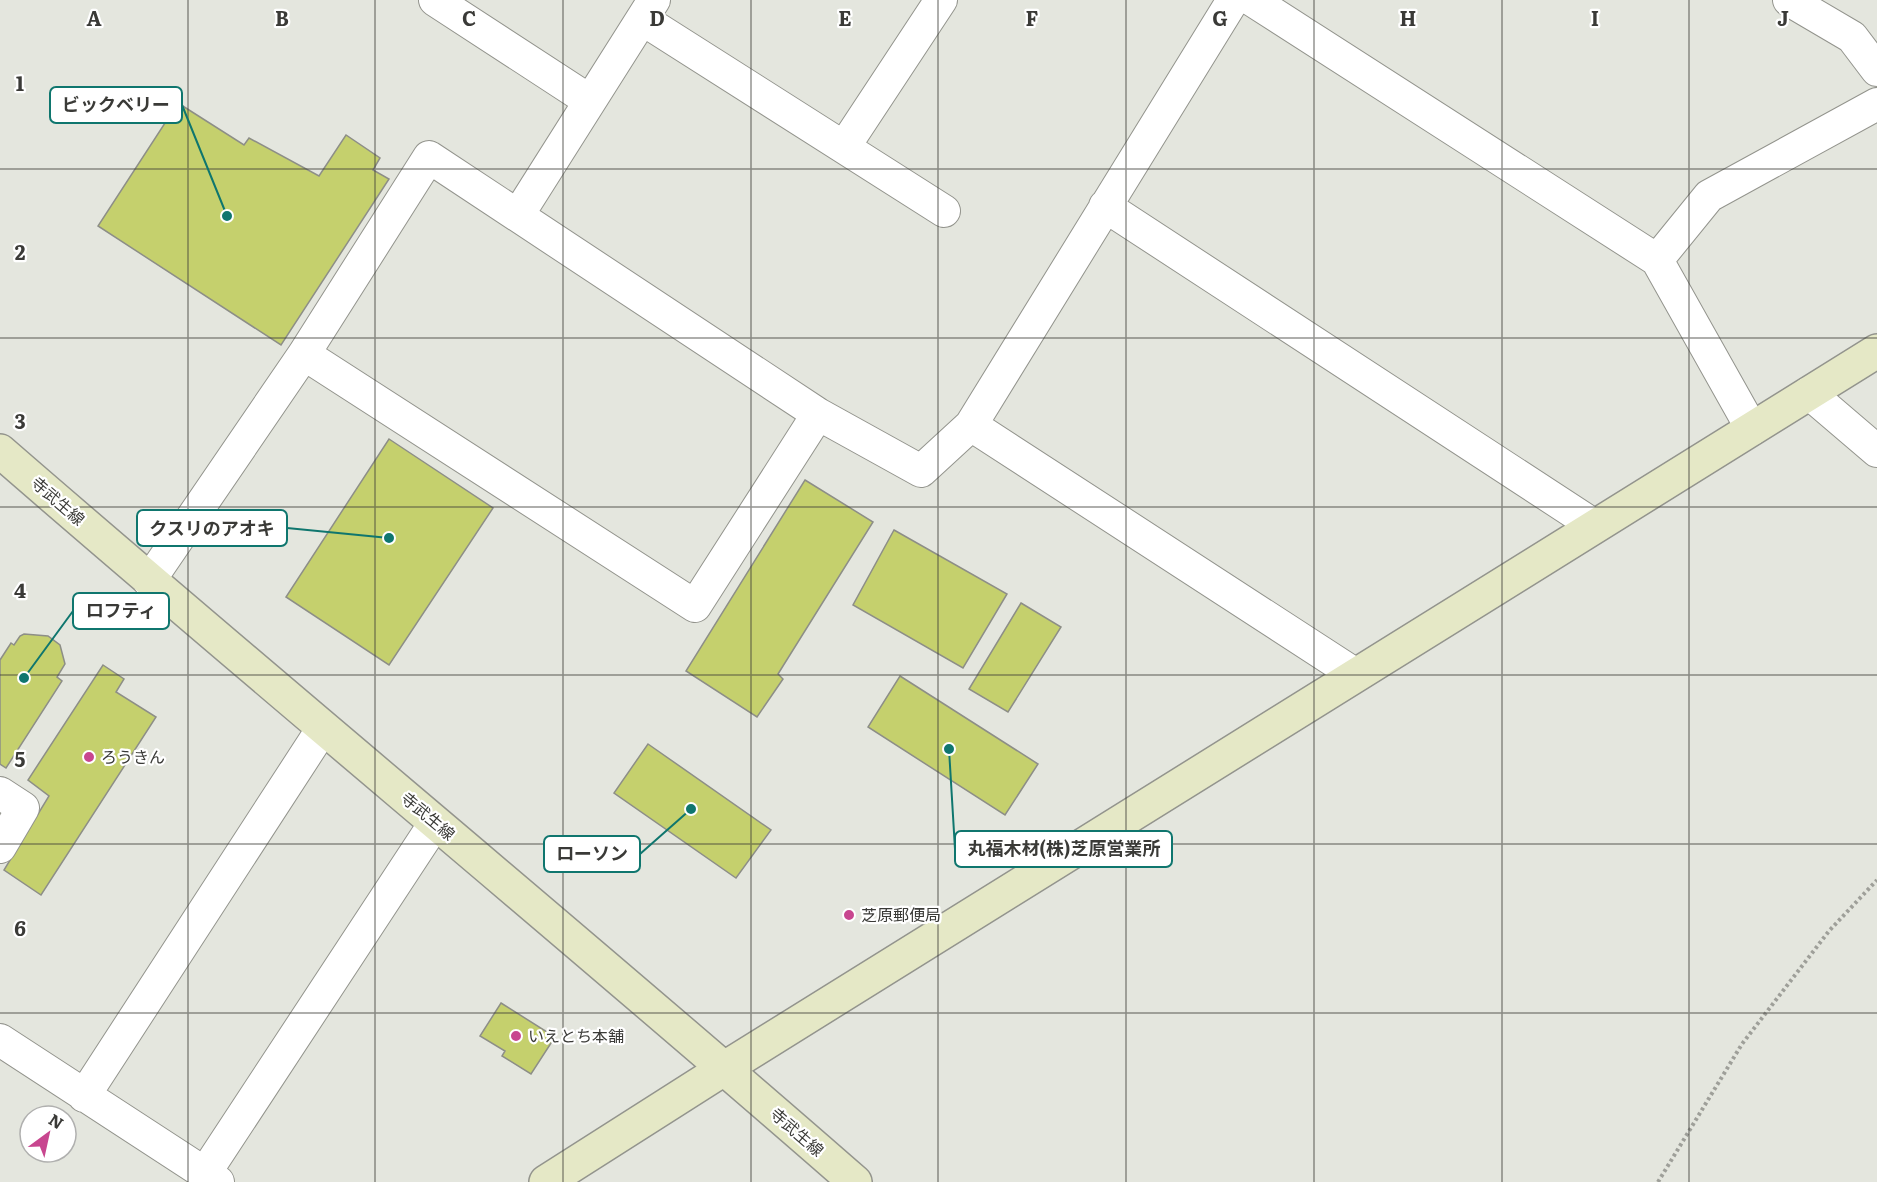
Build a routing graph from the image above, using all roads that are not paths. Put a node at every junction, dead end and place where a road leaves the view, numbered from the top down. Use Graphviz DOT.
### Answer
graph roads {
  1 [pos="435,0"];
  2 [pos="941,0"];
  3 [pos="1233,0"];
  4 [pos="1252,0"];
  5 [pos="1789,0"];
  6 [pos="648,10"];
  7 [pos="1877,70"];
  8 [pos="590,101"];
  9 [pos="1877,104"];
  10 [pos="844,147"];
  11 [pos="1105,206"];
  12 [pos="944,211"];
  13 [pos="518,215"];
  14 [pos="1656,260"];
  15 [pos="1877,351"];
  16 [pos="304,354"];
  17 [pos="1809,393"];
  18 [pos="818,414"];
  19 [pos="971,425"];
  20 [pos="1752,429"];
  21 [pos="0,451"];
  22 [pos="1877,451"];
  23 [pos="1595,526"];
  24 [pos="149,581"];
  25 [pos="1356,675"];
  26 [pos="323,728"];
  27 [pos="0,793"];
  28 [pos="435,823"];
  29 [pos="0,847"];
  30 [pos="0,1040"];
  31 [pos="725,1068"];
  32 [pos="84,1096"];
  33 [pos="212,1177"];
  34 [pos="546,1182"];
  35 [pos="855,1182"];
  1 -- 8 [label="street"];
  2 -- 10 [label="street"];
  3 -- 11 [label="street"];
  4 -- 14 [label="street"];
  5 -- 7 [label="street"];
  6 -- 8 [label="street"];
  6 -- 10 [label="street"];
  8 -- 13 [label="street"];
  9 -- 14 [label="street"];
  10 -- 12 [label="street"];
  11 -- 19 [label="street"];
  11 -- 23 [label="street"];
  13 -- 16 [label="street"];
  13 -- 18 [label="street"];
  14 -- 20 [label="street"];
  15 -- 17 [label="street"];
  16 -- 18 [label="street"];
  16 -- 24 [label="street"];
  17 -- 20 [label="street"];
  17 -- 22 [label="street"];
  18 -- 19 [label="street"];
  19 -- 25 [label="street"];
  20 -- 23 [label="street"];
  21 -- 24 [label="street, 寺武生線"];
  23 -- 25 [label="street"];
  24 -- 26 [label="street, 寺武生線"];
  25 -- 31 [label="street"];
  26 -- 28 [label="street, 寺武生線"];
  26 -- 32 [label="street"];
  27 -- 29 [label="street"];
  28 -- 31 [label="street, 寺武生線"];
  28 -- 33 [label="street"];
  30 -- 32 [label="street"];
  31 -- 34 [label="street"];
  31 -- 35 [label="street, 寺武生線"];
  32 -- 33 [label="street"];
}
